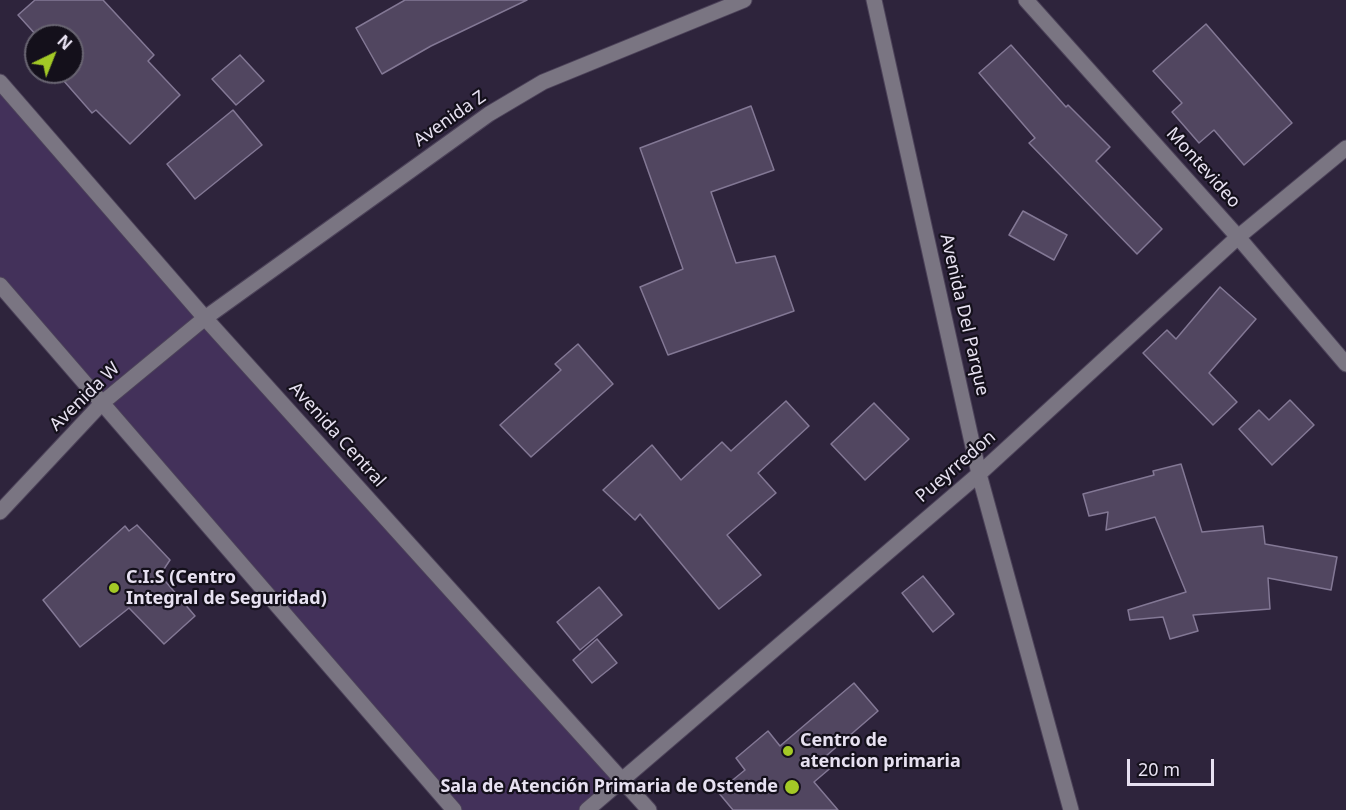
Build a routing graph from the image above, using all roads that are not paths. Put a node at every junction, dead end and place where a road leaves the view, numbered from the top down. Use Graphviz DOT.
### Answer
graph roads {
  1 [pos="744,0"];
  2 [pos="874,0"];
  3 [pos="1026,0"];
  4 [pos="0,82"];
  5 [pos="1346,148"];
  6 [pos="1238,237"];
  7 [pos="0,285"];
  8 [pos="205,318"];
  9 [pos="1346,364"];
  10 [pos="102,403"];
  11 [pos="980,474"];
  12 [pos="0,512"];
  13 [pos="622,780"];
  14 [pos="454,810"];
  15 [pos="587,810"];
  16 [pos="649,810"];
  17 [pos="1071,810"];
  1 -- 8 [label="street, Avenida Z"];
  2 -- 11 [label="street, Avenida Del Parque"];
  3 -- 6 [label="street, Montevideo"];
  4 -- 8 [label="street, Avenida Central"];
  5 -- 6 [label="street, Pueyrredon"];
  6 -- 9 [label="street, Montevideo"];
  6 -- 11 [label="street, Pueyrredon"];
  7 -- 10 [label="street"];
  8 -- 10 [label="street, Avenida W"];
  8 -- 13 [label="street, Avenida Central"];
  10 -- 12 [label="street, Avenida W"];
  10 -- 14 [label="street"];
  11 -- 13 [label="street, Pueyrredon"];
  11 -- 17 [label="street, Avenida Del Parque"];
  13 -- 15 [label="street, Pueyrredon"];
  13 -- 16 [label="street, Avenida Central"];
}
